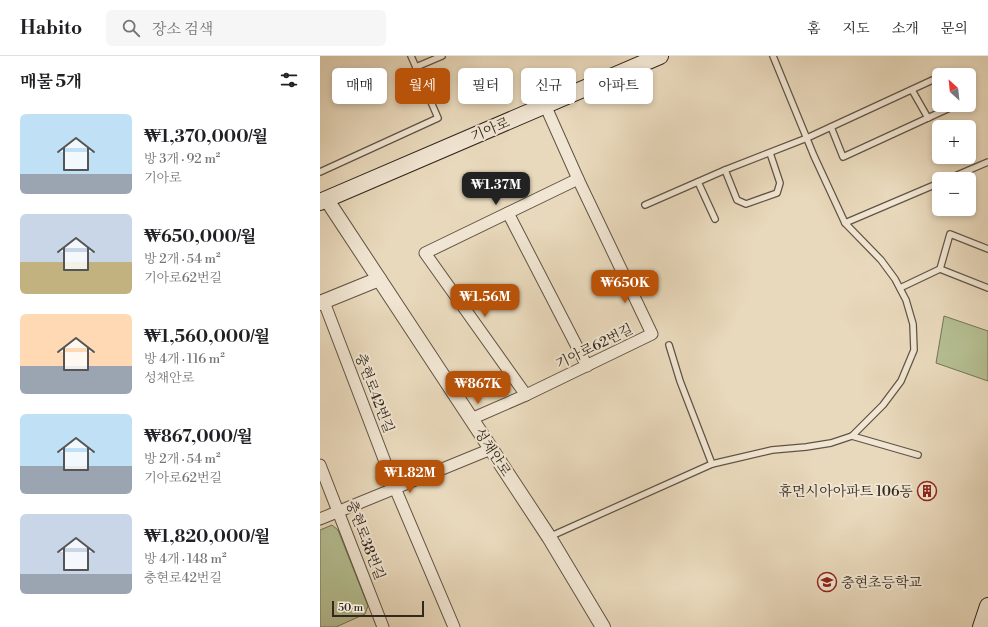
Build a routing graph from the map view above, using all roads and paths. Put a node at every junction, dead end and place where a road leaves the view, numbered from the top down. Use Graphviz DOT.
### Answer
graph roads {
  1 [pos="411,56"];
  2 [pos="442,56"];
  3 [pos="660,56"];
  4 [pos="773,56"];
  5 [pos="416,67"];
  6 [pos="932,80"];
  7 [pos="912,90"];
  8 [pos="545,105"];
  9 [pos="941,112"];
  10 [pos="928,118"];
  11 [pos="831,127"];
  12 [pos="807,138"];
  13 [pos="770,153"];
  14 [pos="988,162"];
  15 [pos="725,170"];
  16 [pos="320,172"];
  17 [pos="964,172"];
  18 [pos="578,179"];
  19 [pos="698,182"];
  20 [pos="932,186"];
  21 [pos="323,201"];
  22 [pos="645,205"];
  23 [pos="508,213"];
  24 [pos="715,219"];
  25 [pos="845,223"];
  26 [pos="988,249"];
  27 [pos="940,269"];
  28 [pos="379,279"];
  29 [pos="900,288"];
  30 [pos="988,288"];
  31 [pos="322,302"];
  32 [pos="669,345"];
  33 [pos="587,366"];
  34 [pos="526,396"];
  35 [pos="471,419"];
  36 [pos="852,436"];
  37 [pos="491,449"];
  38 [pos="918,455"];
  39 [pos="712,464"];
  40 [pos="320,465"];
  41 [pos="396,488"];
  42 [pos="339,511"];
  43 [pos="320,519"];
  44 [pos="549,537"];
  45 [pos="988,606"];
  46 [pos="383,627"];
  47 [pos="454,627"];
  48 [pos="603,627"];
  49 [pos="981,627"];
  1 -- 5 [label="lane"];
  2 -- 5 [label="lane"];
  3 -- 8 [label="main road, 기아로"];
  4 -- 12 [label="lane"];
  5 -- 16 [label="lane"];
  6 -- 7 [label="lane"];
  7 -- 10 [label="lane"];
  7 -- 11 [label="lane"];
  8 -- 18 [label="street, 기아로62번길"];
  8 -- 21 [label="main road, 기아로"];
  9 -- 10 [label="lane"];
  10 -- 11 [label="lane"];
  11 -- 12 [label="lane"];
  12 -- 13 [label="lane"];
  12 -- 25 [label="lane"];
  13 -- 15 [label="lane"];
  13 -- 15 [label="lane"];
  14 -- 17 [label="lane"];
  15 -- 19 [label="lane"];
  18 -- 23 [label="street"];
  18 -- 33 [label="street, 기아로62번길"];
  19 -- 22 [label="lane"];
  19 -- 24 [label="lane"];
  20 -- 25 [label="lane"];
  21 -- 28 [label="street, 성채안로"];
  23 -- 33 [label="street"];
  23 -- 34 [label="street"];
  25 -- 29 [label="lane"];
  26 -- 27 [label="lane"];
  27 -- 29 [label="lane"];
  27 -- 30 [label="lane"];
  28 -- 31 [label="street"];
  28 -- 35 [label="street, 성채안로"];
  29 -- 36 [label="lane"];
  31 -- 41 [label="street, 충현로42번길"];
  32 -- 39 [label="lane"];
  33 -- 34 [label="street, 기아로62번길"];
  34 -- 35 [label="street, 기아로62번길"];
  35 -- 37 [label="street, 성채안로"];
  36 -- 38 [label="lane"];
  36 -- 39 [label="lane"];
  37 -- 41 [label="street"];
  37 -- 44 [label="street, 성채안로"];
  39 -- 44 [label="lane"];
  40 -- 42 [label="street, 충현로38번길"];
  41 -- 42 [label="street"];
  41 -- 47 [label="street, 충현로42번길"];
  42 -- 43 [label="street"];
  42 -- 46 [label="street, 충현로38번길"];
  44 -- 48 [label="street, 성채안로"];
  45 -- 49 [label="main road"];
}
